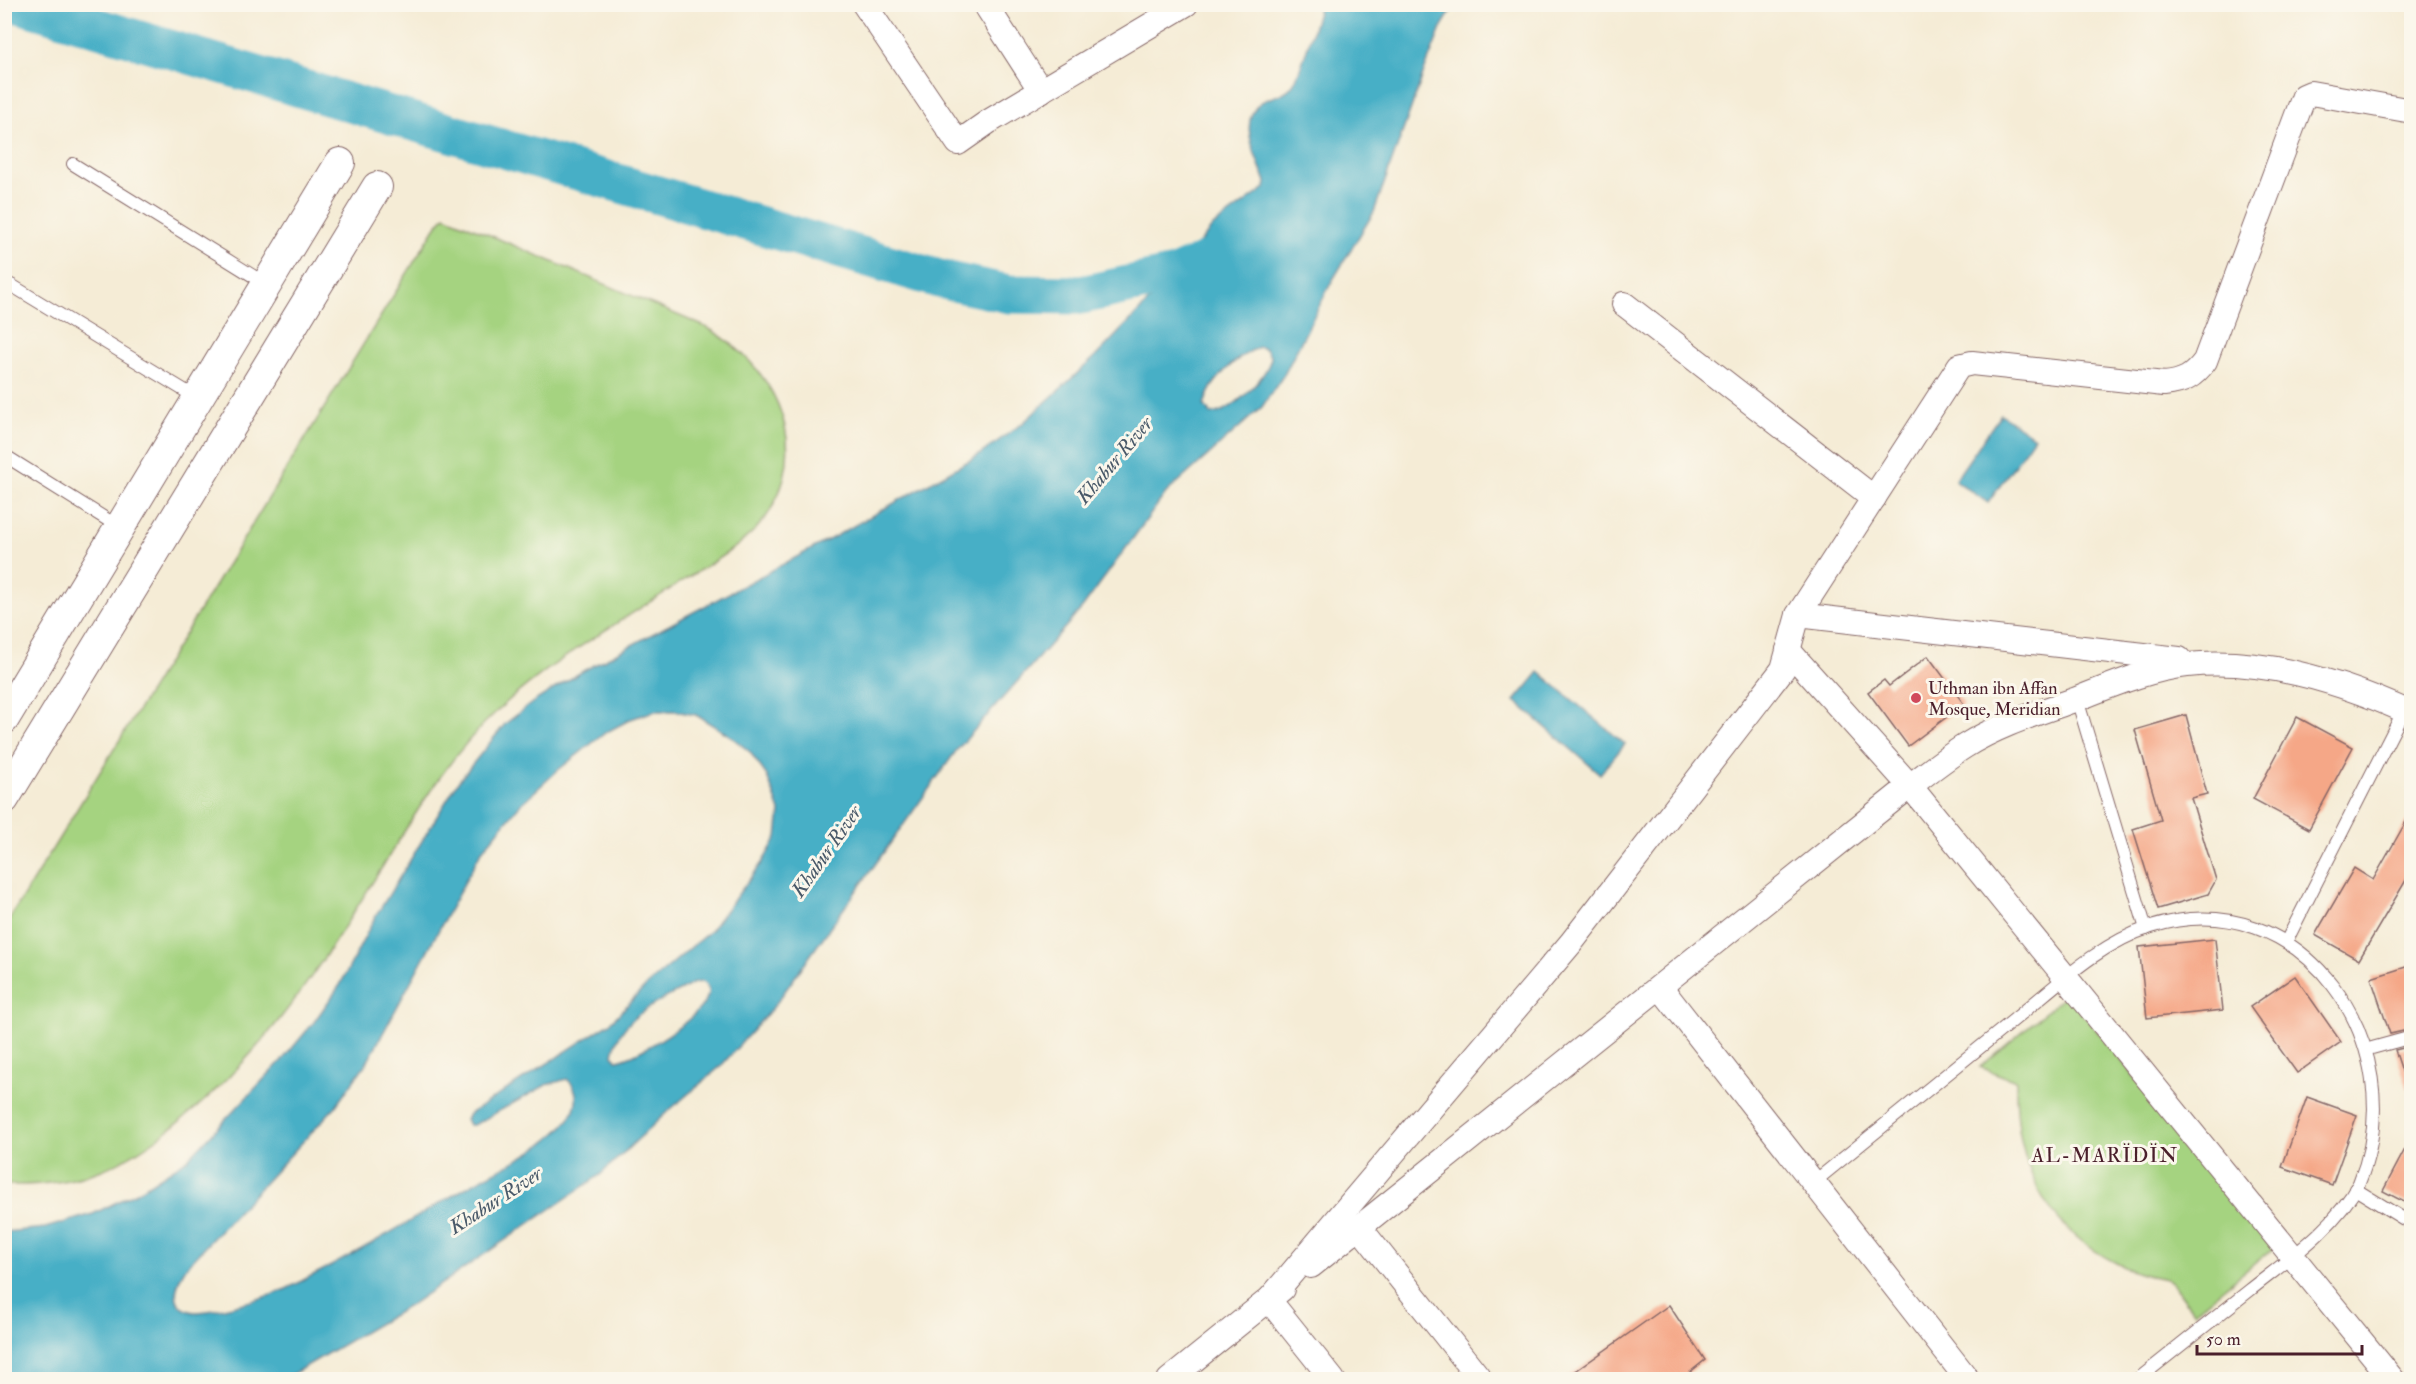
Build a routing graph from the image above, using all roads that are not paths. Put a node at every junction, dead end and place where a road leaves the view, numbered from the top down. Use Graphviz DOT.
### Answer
graph roads {
  1 [pos="864,4"];
  2 [pos="985,4"];
  3 [pos="1186,4"];
  4 [pos="1041,91"];
  5 [pos="2412,111"];
  6 [pos="340,163"];
  7 [pos="73,164"];
  8 [pos="377,187"];
  9 [pos="267,284"];
  10 [pos="11,285"];
  11 [pos="1624,304"];
  12 [pos="198,399"];
  13 [pos="4,454"];
  14 [pos="1874,498"];
  15 [pos="120,527"];
  16 [pos="1798,615"];
  17 [pos="1788,650"];
  18 [pos="2229,665"];
  19 [pos="2077,699"];
  20 [pos="2408,712"];
  21 [pos="4,719"];
  22 [pos="1910,786"];
  23 [pos="4,799"];
  24 [pos="2146,929"];
  25 [pos="2286,942"];
  26 [pos="2067,978"];
  27 [pos="1661,987"];
  28 [pos="2412,1037"];
  29 [pos="2372,1048"];
  30 [pos="1814,1182"];
  31 [pos="2355,1190"];
  32 [pos="2412,1224"];
  33 [pos="1360,1228"];
  34 [pos="2293,1256"];
  35 [pos="1269,1300"];
  36 [pos="1169,1380"];
  37 [pos="1332,1380"];
  38 [pos="1481,1380"];
  39 [pos="1968,1380"];
  40 [pos="2137,1380"];
  41 [pos="2393,1380"];
  1 -- 4 [label="street"];
  2 -- 4 [label="street"];
  3 -- 4 [label="street"];
  5 -- 14 [label="street"];
  6 -- 9 [label="street"];
  7 -- 9 [label="lane"];
  8 -- 23 [label="street"];
  9 -- 12 [label="street"];
  10 -- 12 [label="lane"];
  11 -- 14 [label="street"];
  12 -- 15 [label="street"];
  13 -- 15 [label="lane"];
  14 -- 16 [label="street"];
  15 -- 21 [label="street"];
  16 -- 17 [label="street"];
  16 -- 18 [label="street"];
  17 -- 22 [label="street"];
  17 -- 35 [label="street"];
  18 -- 19 [label="street"];
  18 -- 20 [label="street"];
  19 -- 22 [label="street"];
  19 -- 24 [label="lane"];
  20 -- 25 [label="lane"];
  22 -- 26 [label="street"];
  22 -- 27 [label="street"];
  24 -- 25 [label="lane"];
  24 -- 26 [label="lane"];
  25 -- 29 [label="lane"];
  26 -- 30 [label="lane"];
  26 -- 34 [label="street"];
  27 -- 30 [label="street"];
  27 -- 33 [label="street"];
  28 -- 29 [label="lane"];
  29 -- 31 [label="lane"];
  30 -- 39 [label="street"];
  31 -- 32 [label="lane"];
  31 -- 34 [label="lane"];
  33 -- 35 [label="street"];
  33 -- 38 [label="street"];
  34 -- 40 [label="lane"];
  34 -- 41 [label="street"];
  35 -- 36 [label="street"];
  35 -- 37 [label="street"];
}
